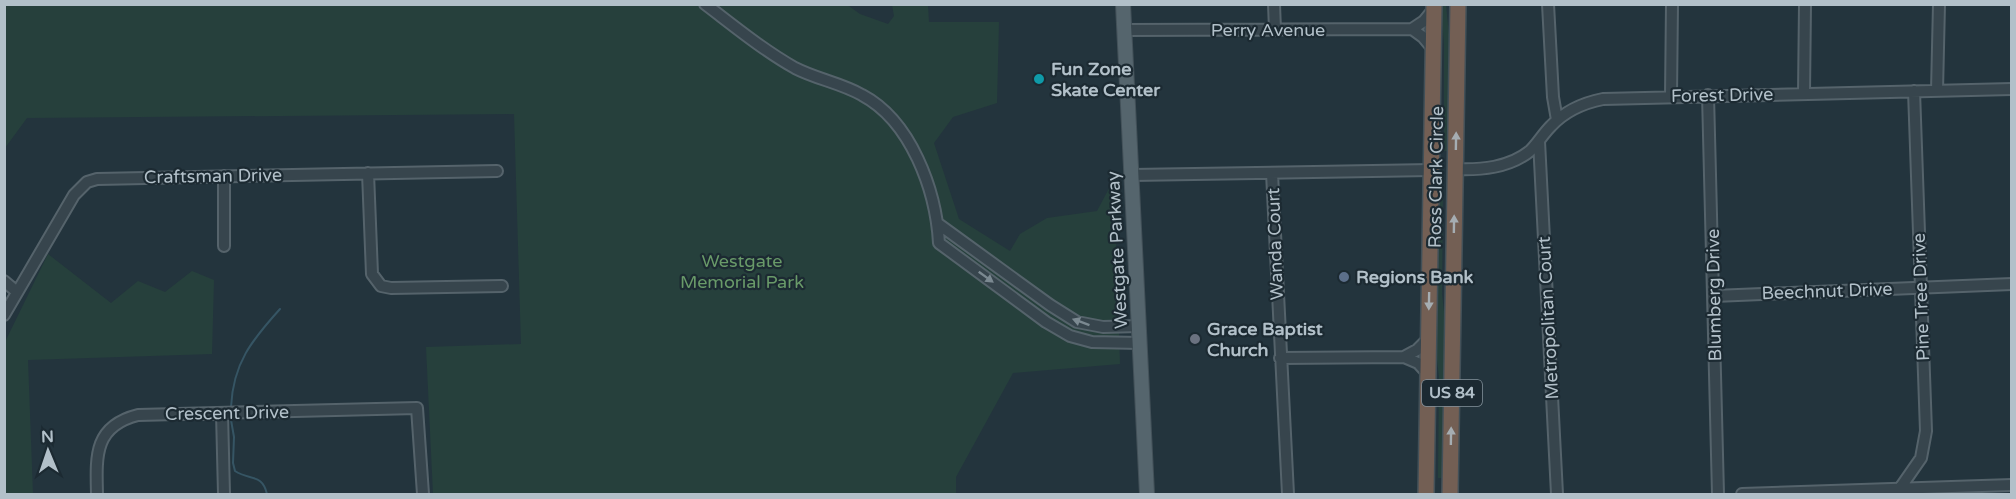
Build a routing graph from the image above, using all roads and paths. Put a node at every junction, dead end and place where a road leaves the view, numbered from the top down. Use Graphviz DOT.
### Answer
graph roads {
  1 [pos="705,4"];
  2 [pos="1123,4"];
  3 [pos="1274,4"];
  4 [pos="1458,4"];
  5 [pos="1548,4"];
  6 [pos="1672,4"];
  7 [pos="1805,4"];
  8 [pos="1939,4"];
  9 [pos="1433,7"];
  10 [pos="1412,29"];
  11 [pos="1124,30"];
  12 [pos="1275,30"];
  13 [pos="1433,49"];
  14 [pos="2012,90"];
  15 [pos="1914,91"];
  16 [pos="1937,91"];
  17 [pos="1804,93"];
  18 [pos="1708,95"];
  19 [pos="1671,96"];
  20 [pos="1557,120"];
  21 [pos="1431,138"];
  22 [pos="1539,141"];
  23 [pos="1431,170"];
  24 [pos="1455,170"];
  25 [pos="497,171"];
  26 [pos="368,173"];
  27 [pos="1272,173"];
  28 [pos="1132,175"];
  29 [pos="224,176"];
  30 [pos="1455,199"];
  31 [pos="937,223"];
  32 [pos="224,246"];
  33 [pos="4,281"];
  34 [pos="2012,284"];
  35 [pos="502,286"];
  36 [pos="1921,287"];
  37 [pos="17,292"];
  38 [pos="1714,296"];
  39 [pos="4,315"];
  40 [pos="1139,326"];
  41 [pos="1428,338"];
  42 [pos="1140,344"];
  43 [pos="1404,357"];
  44 [pos="1280,358"];
  45 [pos="1428,374"];
  46 [pos="222,413"];
  47 [pos="1426,467"];
  48 [pos="2012,485"];
  49 [pos="1898,492"];
  50 [pos="97,495"];
  51 [pos="224,495"];
  52 [pos="423,495"];
  53 [pos="1147,495"];
  54 [pos="1287,495"];
  55 [pos="1426,495"];
  56 [pos="1444,495"];
  57 [pos="1450,495"];
  58 [pos="1557,495"];
  59 [pos="1718,495"];
  60 [pos="1742,495"];
  1 -- 31 [label="street"];
  2 -- 11 [label="main road, Westgate Parkway"];
  3 -- 12 [label="street"];
  24 -- 4 [label="highway, Ross Clark Circle / US 84, one-way"];
  5 -- 20 [label="street"];
  6 -- 19 [label="street"];
  7 -- 17 [label="street"];
  8 -- 16 [label="street"];
  9 -- 10 [label="street"];
  9 -- 13 [label="highway, Ross Clark Circle / US 84"];
  10 -- 12 [label="street, Perry Avenue"];
  10 -- 13 [label="street"];
  11 -- 12 [label="street, Perry Avenue"];
  11 -- 28 [label="main road, Westgate Parkway"];
  13 -- 21 [label="highway, Ross Clark Circle / US 84"];
  14 -- 16 [label="street, Forest Drive"];
  15 -- 16 [label="street, Forest Drive"];
  15 -- 17 [label="street, Forest Drive"];
  15 -- 36 [label="street, Pine Tree Drive"];
  17 -- 18 [label="street, Forest Drive"];
  18 -- 19 [label="street, Forest Drive"];
  18 -- 38 [label="street, Blumberg Drive"];
  19 -- 20 [label="street, Forest Drive"];
  20 -- 22 [label="street, Forest Drive"];
  21 -- 23 [label="highway, Ross Clark Circle / US 84"];
  21 -- 24 [label="highway"];
  22 -- 24 [label="street, Forest Drive"];
  22 -- 58 [label="street, Metropolitan Court"];
  23 -- 27 [label="street"];
  23 -- 30 [label="highway"];
  23 -- 41 [label="highway, Ross Clark Circle / US 84, one-way"];
  24 -- 30 [label="highway, Ross Clark Circle / US 84"];
  25 -- 26 [label="street, Craftsman Drive"];
  26 -- 29 [label="street, Craftsman Drive"];
  26 -- 35 [label="street"];
  27 -- 28 [label="street"];
  27 -- 44 [label="street, Wanda Court"];
  28 -- 40 [label="main road, Westgate Parkway"];
  29 -- 32 [label="street"];
  29 -- 37 [label="street, Craftsman Drive"];
  57 -- 30 [label="highway, Ross Clark Circle / US 84, one-way"];
  40 -- 31 [label="street, one-way"];
  31 -- 42 [label="street, one-way"];
  33 -- 37 [label="street"];
  34 -- 36 [label="street, Beechnut Drive"];
  36 -- 38 [label="street, Beechnut Drive"];
  36 -- 49 [label="street, Pine Tree Drive"];
  37 -- 39 [label="street, Craftsman Drive"];
  38 -- 59 [label="street, Blumberg Drive"];
  40 -- 42 [label="main road, Westgate Parkway"];
  41 -- 43 [label="street"];
  41 -- 45 [label="highway, Ross Clark Circle / US 84"];
  42 -- 53 [label="main road, Westgate Parkway"];
  43 -- 44 [label="street"];
  43 -- 45 [label="street"];
  44 -- 54 [label="street, Wanda Court"];
  45 -- 47 [label="highway, Ross Clark Circle / US 84"];
  46 -- 50 [label="street, Crescent Drive"];
  46 -- 51 [label="street"];
  46 -- 52 [label="street, Crescent Drive"];
  47 -- 55 [label="highway, Ross Clark Circle / US 84"];
  47 -- 56 [label="highway"];
  48 -- 49 [label="street"];
  49 -- 60 [label="street"];
}
